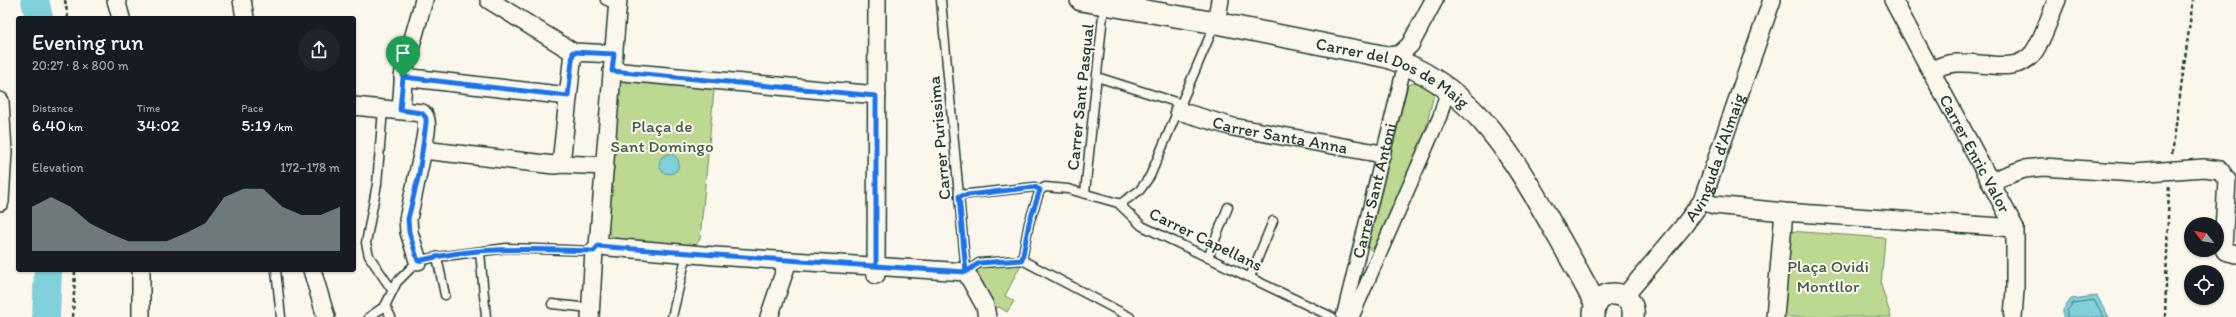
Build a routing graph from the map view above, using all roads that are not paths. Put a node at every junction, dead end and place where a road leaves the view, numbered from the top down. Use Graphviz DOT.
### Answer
graph roads {
  1 [pos="116,0"];
  2 [pos="242,0"];
  3 [pos="424,0"];
  4 [pos="489,0"];
  5 [pos="877,0"];
  6 [pos="941,0"];
  7 [pos="1081,0"];
  8 [pos="1220,0"];
  9 [pos="1434,0"];
  10 [pos="1772,0"];
  11 [pos="1893,0"];
  12 [pos="2057,0"];
  13 [pos="614,2"];
  14 [pos="1105,2"];
  15 [pos="120,16"];
  16 [pos="245,16"];
  17 [pos="1216,23"];
  18 [pos="573,52"];
  19 [pos="1404,58"];
  20 [pos="613,63"];
  21 [pos="1932,71"];
  22 [pos="403,77"];
  23 [pos="1097,77"];
  24 [pos="1445,87"];
  25 [pos="568,96"];
  26 [pos="876,96"];
  27 [pos="0,101"];
  28 [pos="356,106"];
  29 [pos="1181,108"];
  30 [pos="383,109"];
  31 [pos="400,110"];
  32 [pos="423,150"];
  33 [pos="1382,154"];
  34 [pos="561,164"];
  35 [pos="605,166"];
  36 [pos="1991,181"];
  37 [pos="1042,189"];
  38 [pos="1085,193"];
  39 [pos="959,196"];
  40 [pos="1702,201"];
  41 [pos="0,202"];
  42 [pos="1120,204"];
  43 [pos="1228,207"];
  44 [pos="1784,212"];
  45 [pos="1273,221"];
  46 [pos="2015,228"];
  47 [pos="596,248"];
  48 [pos="480,252"];
  49 [pos="687,253"];
  50 [pos="2236,254"];
  51 [pos="438,257"];
  52 [pos="1208,258"];
  53 [pos="1022,260"];
  54 [pos="418,261"];
  55 [pos="788,261"];
  56 [pos="876,271"];
  57 [pos="141,272"];
  58 [pos="276,272"];
  59 [pos="313,272"];
  60 [pos="966,272"];
  61 [pos="1250,278"];
  62 [pos="392,290"];
  63 [pos="445,295"];
  64 [pos="1624,297"];
  65 [pos="552,304"];
  66 [pos="385,306"];
  67 [pos="1595,311"];
  68 [pos="590,313"];
  69 [pos="141,317"];
  70 [pos="281,317"];
  71 [pos="326,317"];
  72 [pos="369,317"];
  73 [pos="391,317"];
  74 [pos="486,317"];
  75 [pos="672,317"];
  76 [pos="769,317"];
  77 [pos="987,317"];
  78 [pos="1130,317"];
  79 [pos="1332,317"];
  80 [pos="1343,317"];
  81 [pos="1352,317"];
  82 [pos="1633,317"];
  83 [pos="1775,317"];
  84 [pos="2013,317"];
  1 -- 15 [label="street"];
  2 -- 16 [label="street"];
  3 -- 22 [label="street"];
  4 -- 18 [label="street"];
  5 -- 26 [label="street"];
  6 -- 39 [label="lane, Carrer Purissima"];
  7 -- 14 [label="street, Carrer del Dos de Maig"];
  8 -- 17 [label="street"];
  9 -- 19 [label="street"];
  10 -- 40 [label="street, Avinguda d'Almaig"];
  11 -- 21 [label="street, Carrer Enric Valor"];
  12 -- 21 [label="street"];
  13 -- 20 [label="street"];
  14 -- 17 [label="street, Carrer del Dos de Maig"];
  14 -- 23 [label="lane, Carrer Sant Pasqual"];
  17 -- 19 [label="street, Carrer del Dos de Maig"];
  17 -- 29 [label="lane"];
  18 -- 20 [label="street"];
  18 -- 25 [label="street"];
  19 -- 24 [label="street, Carrer del Dos de Maig"];
  19 -- 33 [label="street, Carrer Sant Antoni"];
  20 -- 26 [label="street"];
  20 -- 35 [label="street"];
  21 -- 36 [label="street, Carrer Enric Valor"];
  22 -- 25 [label="street"];
  22 -- 31 [label="street"];
  23 -- 29 [label="lane"];
  23 -- 38 [label="lane, Carrer Sant Pasqual"];
  24 -- 67 [label="street, Carrer del Dos de Maig"];
  24 -- 81 [label="street, Carrer Sant Antoni"];
  25 -- 34 [label="street"];
  26 -- 56 [label="street"];
  27 -- 41 [label="street"];
  28 -- 30 [label="street"];
  29 -- 33 [label="street, Carrer Santa Anna"];
  29 -- 42 [label="lane"];
  30 -- 31 [label="street"];
  30 -- 62 [label="lane"];
  31 -- 32 [label="street"];
  32 -- 34 [label="street"];
  32 -- 54 [label="street"];
  33 -- 80 [label="street, Carrer Sant Antoni"];
  34 -- 35 [label="street"];
  35 -- 47 [label="street"];
  36 -- 46 [label="street, Carrer Enric Valor"];
  36 -- 50 [label="street"];
  37 -- 38 [label="lane, Carrer Capellans"];
  37 -- 39 [label="lane, Carrer Capellans"];
  37 -- 53 [label="lane"];
  38 -- 42 [label="lane, Carrer Capellans"];
  39 -- 60 [label="lane, Carrer Purissima"];
  40 -- 44 [label="street"];
  40 -- 64 [label="street, Avinguda d'Almaig"];
  42 -- 52 [label="lane, Carrer Capellans"];
  43 -- 52 [label="lane"];
  44 -- 46 [label="street"];
  44 -- 83 [label="street"];
  45 -- 61 [label="lane"];
  46 -- 84 [label="street, Carrer Enric Valor"];
  47 -- 48 [label="lane"];
  47 -- 49 [label="street"];
  47 -- 68 [label="street"];
  48 -- 51 [label="lane"];
  48 -- 74 [label="lane"];
  49 -- 55 [label="street"];
  49 -- 75 [label="lane"];
  51 -- 54 [label="lane"];
  51 -- 63 [label="lane"];
  52 -- 61 [label="lane, Carrer Capellans"];
  53 -- 60 [label="lane"];
  53 -- 78 [label="lane"];
  54 -- 62 [label="lane"];
  55 -- 56 [label="street"];
  55 -- 76 [label="street"];
  56 -- 60 [label="street"];
  57 -- 69 [label="street"];
  58 -- 70 [label="lane"];
  59 -- 71 [label="street"];
  60 -- 77 [label="street"];
  61 -- 79 [label="lane, Carrer Capellans"];
  62 -- 66 [label="lane"];
  64 -- 67 [label="street"];
  64 -- 82 [label="street"];
  65 -- 68 [label="lane"];
  66 -- 72 [label="lane"];
  66 -- 73 [label="lane"];
}
